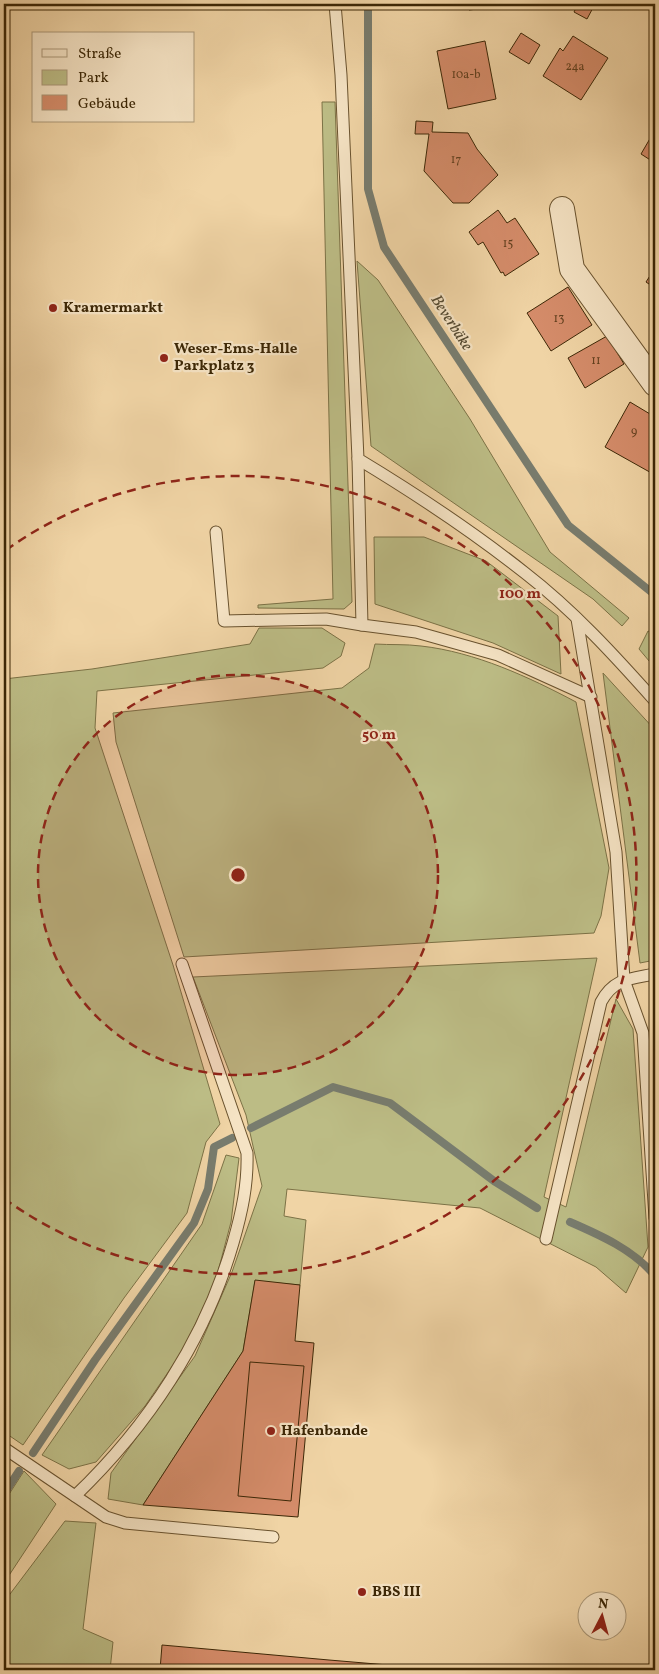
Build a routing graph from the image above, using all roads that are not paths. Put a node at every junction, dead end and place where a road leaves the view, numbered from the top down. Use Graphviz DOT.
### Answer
graph roads {
  1 [pos="335,4"];
  2 [pos="562,209"];
  3 [pos="655,384"];
  4 [pos="358,459"];
  5 [pos="216,532"];
  6 [pos="577,619"];
  7 [pos="362,625"];
  8 [pos="591,697"];
  9 [pos="655,701"];
  10 [pos="182,964"];
  11 [pos="655,974"];
  12 [pos="624,980"];
  13 [pos="655,1218"];
  14 [pos="546,1239"];
  15 [pos="4,1448"];
  16 [pos="75,1496"];
  17 [pos="273,1537"];
  18 [pos="655,1665"];
  19 [pos="655,1670"];
  1 -- 4 [label="lane"];
  2 -- 3 [label="street"];
  4 -- 6 [label="lane"];
  4 -- 7 [label="lane"];
  5 -- 7 [label="lane"];
  6 -- 8 [label="lane"];
  6 -- 9 [label="lane"];
  7 -- 8 [label="lane"];
  8 -- 12 [label="lane"];
  10 -- 16 [label="lane"];
  11 -- 12 [label="lane"];
  12 -- 13 [label="lane"];
  12 -- 14 [label="lane"];
  15 -- 16 [label="lane"];
  16 -- 17 [label="lane"];
  18 -- 19 [label="lane"];
}
